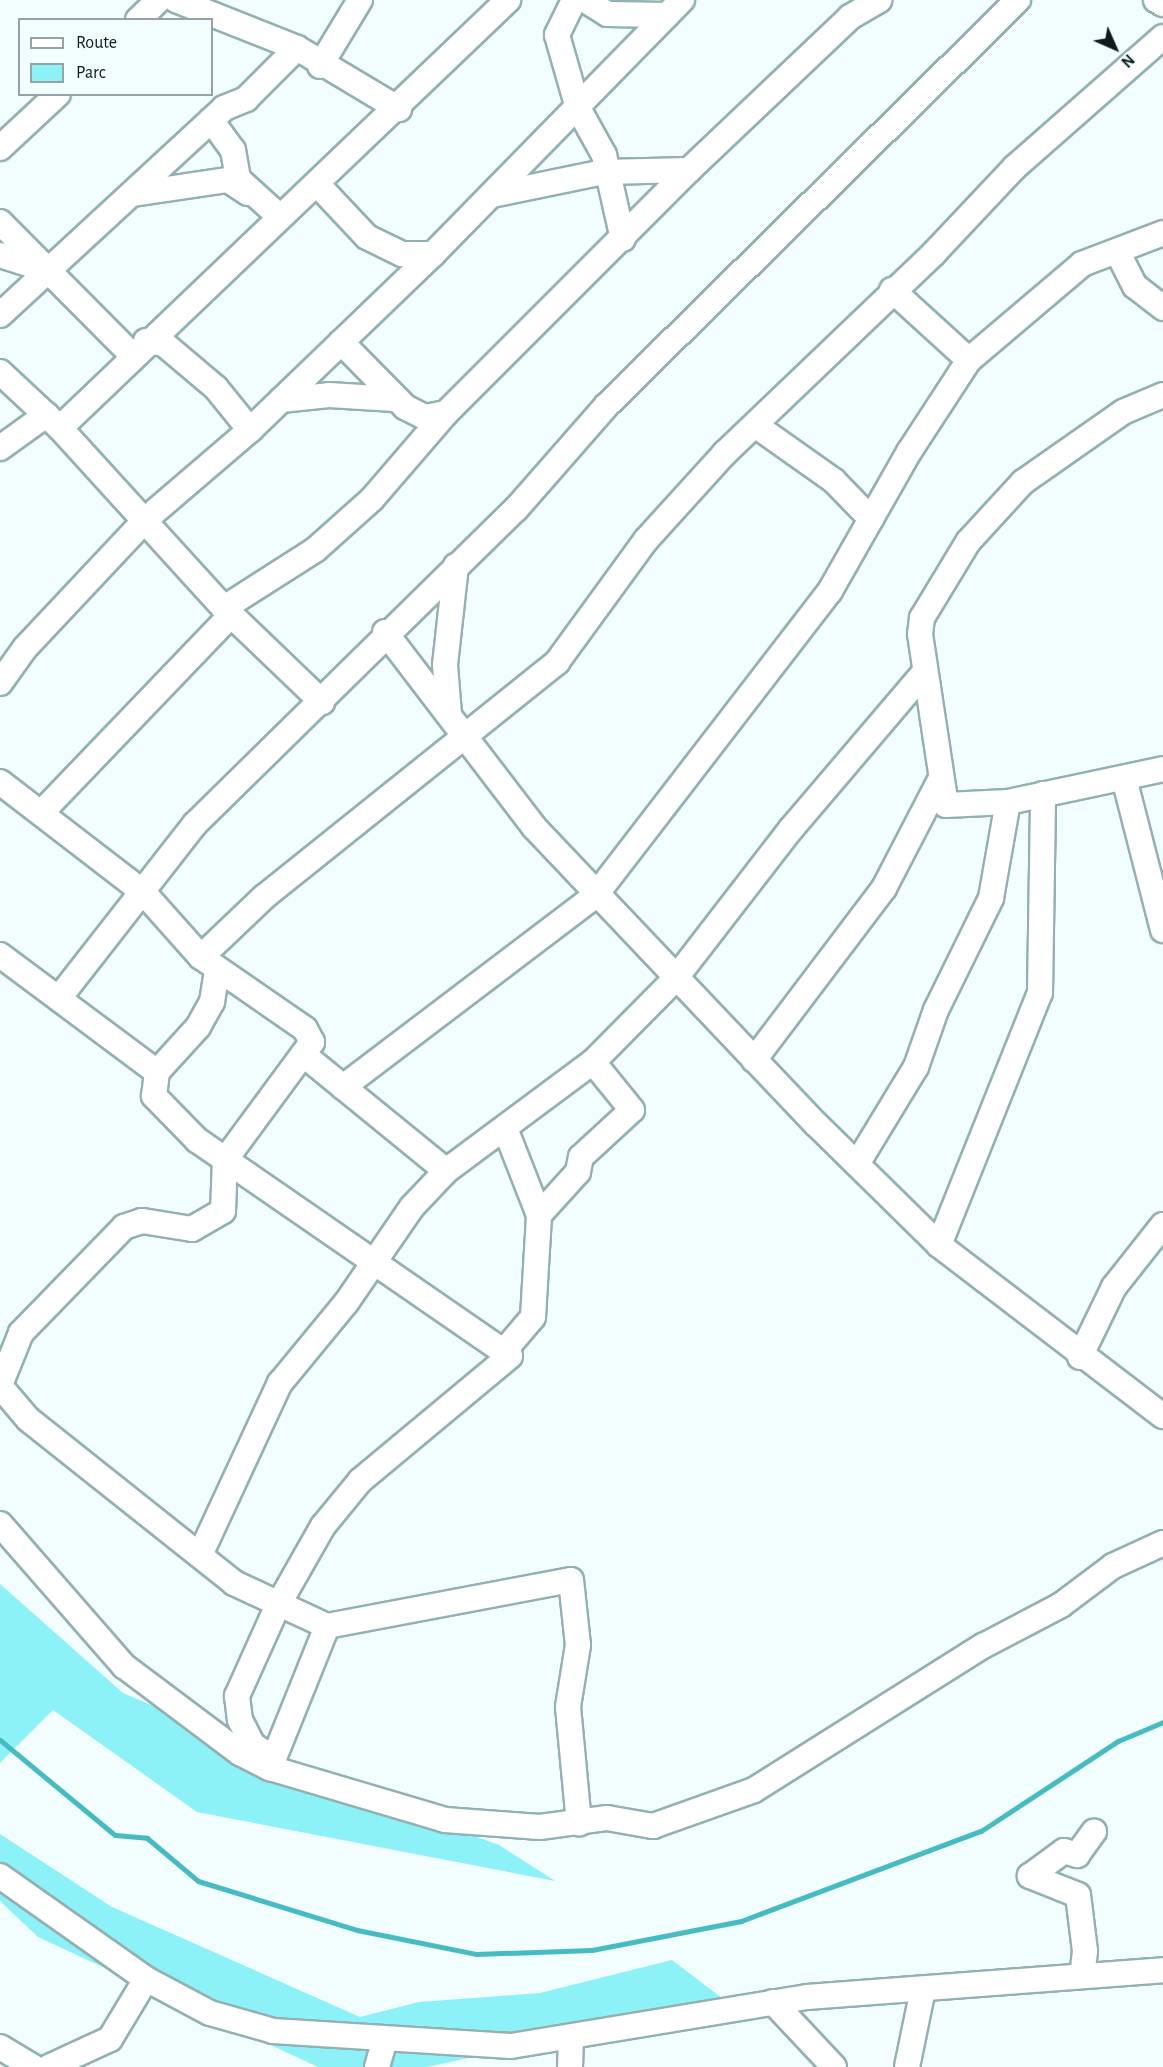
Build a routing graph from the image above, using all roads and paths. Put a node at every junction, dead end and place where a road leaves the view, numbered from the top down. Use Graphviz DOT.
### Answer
graph roads {
  1 [pos="159,0"];
  2 [pos="176,0"];
  3 [pos="360,0"];
  4 [pos="508,0"];
  5 [pos="574,0"];
  6 [pos="585,0"];
  7 [pos="1018,0"];
  8 [pos="1156,0"];
  9 [pos="876,2"];
  10 [pos="1163,4"];
  11 [pos="675,7"];
  12 [pos="140,18"];
  13 [pos="1163,37"];
  14 [pos="297,48"];
  15 [pos="320,66"];
  16 [pos="56,96"];
  17 [pos="578,108"];
  18 [pos="399,109"];
  19 [pos="211,120"];
  20 [pos="0,148"];
  21 [pos="689,170"];
  22 [pos="604,172"];
  23 [pos="318,185"];
  24 [pos="133,194"];
  25 [pos="250,195"];
  26 [pos="492,195"];
  27 [pos="279,216"];
  28 [pos="0,222"];
  29 [pos="1163,233"];
  30 [pos="623,239"];
  31 [pos="1118,252"];
  32 [pos="433,254"];
  33 [pos="0,255"];
  34 [pos="51,273"];
  35 [pos="892,290"];
  36 [pos="1163,308"];
  37 [pos="0,315"];
  38 [pos="341,342"];
  39 [pos="139,349"];
  40 [pos="969,360"];
  41 [pos="0,372"];
  42 [pos="1163,395"];
  43 [pos="394,399"];
  44 [pos="281,400"];
  45 [pos="446,413"];
  46 [pos="53,421"];
  47 [pos="755,425"];
  48 [pos="250,430"];
  49 [pos="0,448"];
  50 [pos="146,519"];
  51 [pos="871,519"];
  52 [pos="456,566"];
  53 [pos="227,611"];
  54 [pos="385,633"];
  55 [pos="924,673"];
  56 [pos="0,683"];
  57 [pos="322,702"];
  58 [pos="448,714"];
  59 [pos="466,736"];
  60 [pos="1163,769"];
  61 [pos="1124,778"];
  62 [pos="0,782"];
  63 [pos="939,782"];
  64 [pos="1043,794"];
  65 [pos="1008,802"];
  66 [pos="42,812"];
  67 [pos="143,892"];
  68 [pos="596,896"];
  69 [pos="1163,930"];
  70 [pos="0,955"];
  71 [pos="209,963"];
  72 [pos="675,979"];
  73 [pos="59,998"];
  74 [pos="304,1055"];
  75 [pos="754,1060"];
  76 [pos="593,1062"];
  77 [pos="157,1072"];
  78 [pos="343,1087"];
  79 [pos="506,1131"];
  80 [pos="225,1160"];
  81 [pos="857,1164"];
  82 [pos="446,1171"];
  83 [pos="539,1215"];
  84 [pos="1163,1225"];
  85 [pos="939,1245"];
  86 [pos="375,1259"];
  87 [pos="505,1350"];
  88 [pos="1080,1357"];
  89 [pos="0,1386"];
  90 [pos="1163,1416"];
  91 [pos="0,1524"];
  92 [pos="1163,1543"];
  93 [pos="200,1555"];
  94 [pos="277,1607"];
  95 [pos="327,1626"];
  96 [pos="271,1763"];
  97 [pos="579,1823"];
  98 [pos="1094,1832"];
  99 [pos="0,1876"];
  100 [pos="1163,1970"];
  101 [pos="1082,1976"];
  102 [pos="146,1979"];
  103 [pos="923,1989"];
  104 [pos="773,2002"];
  105 [pos="571,2038"];
  106 [pos="385,2039"];
  107 [pos="0,2047"];
  108 [pos="33,2067"];
  109 [pos="49,2067"];
  110 [pos="377,2067"];
  111 [pos="570,2067"];
  112 [pos="834,2067"];
  113 [pos="907,2067"];
  1 -- 12 [label="street"];
  2 -- 14 [label="street"];
  3 -- 15 [label="street"];
  4 -- 18 [label="street"];
  5 -- 17 [label="street"];
  6 -- 11 [label="street"];
  7 -- 52 [label="street"];
  8 -- 10 [label="street"];
  9 -- 21 [label="street"];
  11 -- 17 [label="street"];
  13 -- 35 [label="street"];
  14 -- 15 [label="street"];
  14 -- 19 [label="street"];
  15 -- 18 [label="street"];
  16 -- 20 [label="street"];
  17 -- 22 [label="street"];
  17 -- 26 [label="street"];
  18 -- 23 [label="street"];
  19 -- 24 [label="street"];
  19 -- 25 [label="street"];
  21 -- 22 [label="street"];
  21 -- 30 [label="street"];
  22 -- 26 [label="street"];
  22 -- 30 [label="street"];
  23 -- 27 [label="street"];
  23 -- 32 [label="street"];
  24 -- 25 [label="street"];
  24 -- 34 [label="street"];
  25 -- 27 [label="street"];
  26 -- 32 [label="street"];
  27 -- 39 [label="street"];
  28 -- 34 [label="street"];
  29 -- 31 [label="street"];
  30 -- 45 [label="street"];
  31 -- 36 [label="street"];
  31 -- 40 [label="street"];
  32 -- 38 [label="street"];
  33 -- 34 [label="street"];
  34 -- 37 [label="street"];
  34 -- 39 [label="street"];
  35 -- 40 [label="street"];
  35 -- 47 [label="street"];
  38 -- 43 [label="street"];
  38 -- 44 [label="street"];
  39 -- 46 [label="street"];
  39 -- 48 [label="street"];
  40 -- 51 [label="street"];
  41 -- 46 [label="street"];
  42 -- 55 [label="street"];
  43 -- 44 [label="street"];
  43 -- 45 [label="street"];
  44 -- 48 [label="street"];
  45 -- 53 [label="street"];
  46 -- 49 [label="street"];
  46 -- 50 [label="street"];
  47 -- 51 [label="street"];
  47 -- 59 [label="street"];
  48 -- 50 [label="street"];
  50 -- 53 [label="street"];
  50 -- 56 [label="street"];
  51 -- 68 [label="street"];
  52 -- 54 [label="street"];
  52 -- 58 [label="street"];
  53 -- 57 [label="street"];
  53 -- 66 [label="street"];
  54 -- 57 [label="street"];
  54 -- 58 [label="street"];
  55 -- 63 [label="street"];
  55 -- 72 [label="street"];
  57 -- 67 [label="street"];
  58 -- 59 [label="street"];
  59 -- 68 [label="street"];
  59 -- 71 [label="street"];
  60 -- 61 [label="street"];
  61 -- 64 [label="street"];
  61 -- 69 [label="street"];
  62 -- 66 [label="street"];
  63 -- 65 [label="street"];
  63 -- 75 [label="street"];
  64 -- 65 [label="street"];
  64 -- 85 [label="street"];
  65 -- 81 [label="street"];
  66 -- 67 [label="street"];
  67 -- 71 [label="street"];
  67 -- 73 [label="street"];
  68 -- 72 [label="street"];
  68 -- 78 [label="street"];
  70 -- 73 [label="street"];
  71 -- 74 [label="street"];
  71 -- 77 [label="street"];
  72 -- 75 [label="street"];
  72 -- 76 [label="street"];
  73 -- 77 [label="street"];
  74 -- 78 [label="street"];
  74 -- 80 [label="street"];
  75 -- 81 [label="street"];
  76 -- 79 [label="street"];
  76 -- 83 [label="street"];
  77 -- 80 [label="street"];
  78 -- 82 [label="street"];
  79 -- 82 [label="street"];
  79 -- 83 [label="street"];
  80 -- 86 [label="street"];
  80 -- 89 [label="street"];
  81 -- 85 [label="street"];
  82 -- 86 [label="street"];
  83 -- 87 [label="street"];
  84 -- 88 [label="street"];
  85 -- 88 [label="street"];
  86 -- 87 [label="street"];
  86 -- 93 [label="street"];
  87 -- 94 [label="street"];
  88 -- 90 [label="street"];
  89 -- 93 [label="street"];
  91 -- 96 [label="street"];
  92 -- 97 [label="street"];
  93 -- 94 [label="street"];
  94 -- 95 [label="street"];
  94 -- 96 [label="street"];
  95 -- 96 [label="street"];
  95 -- 97 [label="street"];
  96 -- 97 [label="street"];
  98 -- 101 [label="street"];
  99 -- 102 [label="street"];
  100 -- 101 [label="street"];
  101 -- 103 [label="street"];
  102 -- 106 [label="street"];
  102 -- 109 [label="street"];
  103 -- 104 [label="street"];
  103 -- 113 [label="street"];
  104 -- 105 [label="street"];
  104 -- 112 [label="street"];
  105 -- 106 [label="street"];
  105 -- 111 [label="street"];
  106 -- 110 [label="street"];
  107 -- 108 [label="street"];
}
